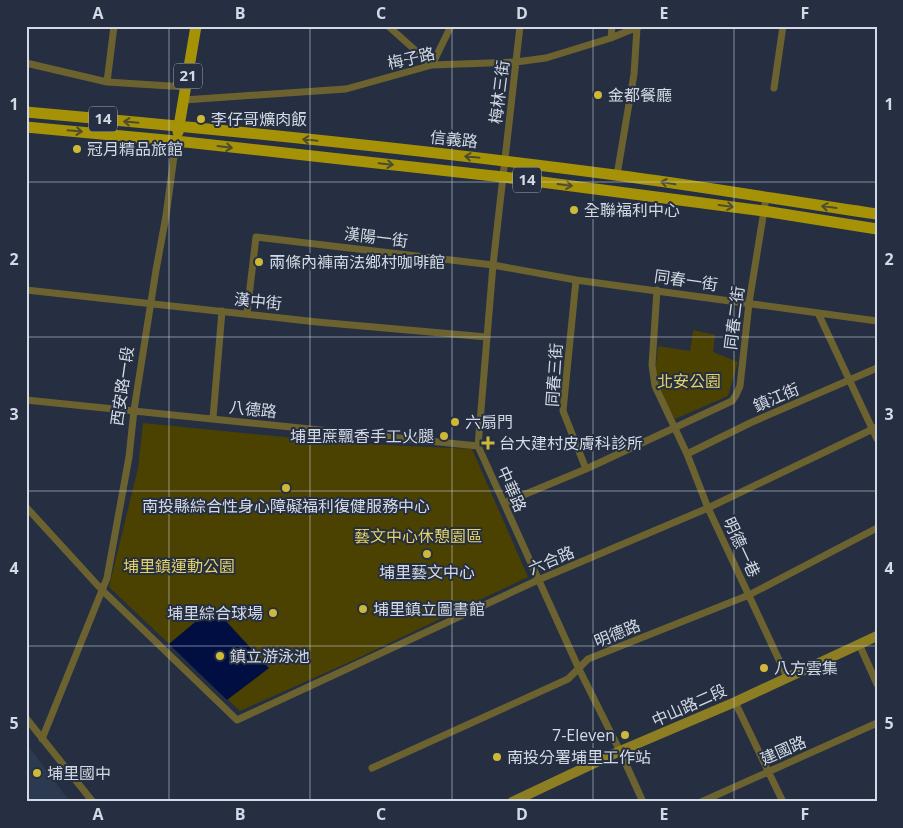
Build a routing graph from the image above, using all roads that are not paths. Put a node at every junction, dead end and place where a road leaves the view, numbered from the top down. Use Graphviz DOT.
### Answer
graph roads {
  1 [pos="114,26"];
  2 [pos="196,26"];
  3 [pos="388,26"];
  4 [pos="451,26"];
  5 [pos="520,26"];
  6 [pos="612,26"];
  7 [pos="783,26"];
  8 [pos="638,27"];
  9 [pos="611,38"];
  10 [pos="516,62"];
  11 [pos="26,63"];
  12 [pos="432,65"];
  13 [pos="107,82"];
  14 [pos="186,87"];
  15 [pos="774,88"];
  16 [pos="184,100"];
  17 [pos="26,112"];
  18 [pos="179,126"];
  19 [pos="26,127"];
  20 [pos="176,141"];
  21 [pos="504,161"];
  22 [pos="617,175"];
  23 [pos="503,177"];
  24 [pos="766,198"];
  25 [pos="764,211"];
  26 [pos="877,214"];
  27 [pos="877,229"];
  28 [pos="493,265"];
  29 [pos="576,280"];
  30 [pos="26,290"];
  31 [pos="657,290"];
  32 [pos="749,303"];
  33 [pos="151,304"];
  34 [pos="222,311"];
  35 [pos="818,313"];
  36 [pos="247,314"];
  37 [pos="877,321"];
  38 [pos="487,337"];
  39 [pos="877,368"];
  40 [pos="850,381"];
  41 [pos="26,400"];
  42 [pos="134,410"];
  43 [pos="214,418"];
  44 [pos="674,427"];
  45 [pos="874,428"];
  46 [pos="877,439"];
  47 [pos="478,446"];
  48 [pos="687,454"];
  49 [pos="586,469"];
  50 [pos="504,504"];
  51 [pos="708,508"];
  52 [pos="28,511"];
  53 [pos="877,528"];
  54 [pos="538,580"];
  55 [pos="102,590"];
  56 [pos="749,594"];
  57 [pos="877,636"];
  58 [pos="859,644"];
  59 [pos="579,669"];
  60 [pos="788,677"];
  61 [pos="877,684"];
  62 [pos="735,702"];
  63 [pos="26,718"];
  64 [pos="877,724"];
  65 [pos="42,739"];
  66 [pos="620,751"];
  67 [pos="372,768"];
  68 [pos="769,772"];
  69 [pos="92,801"];
  70 [pos="512,802"];
  71 [pos="643,802"];
  72 [pos="701,802"];
  73 [pos="783,802"];
  1 -- 13 [label="street"];
  2 -- 14 [label="main road, 西安路一段 / 21"];
  3 -- 12 [label="street"];
  4 -- 12 [label="street"];
  5 -- 10 [label="street, 梅林三街"];
  6 -- 9 [label="street"];
  7 -- 15 [label="street"];
  8 -- 9 [label="street, 梅子路"];
  8 -- 22 [label="street"];
  9 -- 10 [label="street, 梅子路"];
  10 -- 12 [label="street, 梅子路"];
  10 -- 21 [label="street, 梅林三街"];
  11 -- 13 [label="street"];
  12 -- 16 [label="street, 梅子路"];
  13 -- 14 [label="street"];
  14 -- 16 [label="main road, 西安路一段 / 21"];
  16 -- 18 [label="main road, 西安路一段 / 21"];
  18 -- 17 [label="main road, 信義路 / 14, one-way"];
  18 -- 20 [label="main road, 西安路一段 / 21"];
  21 -- 18 [label="main road, 信義路 / 14, one-way"];
  19 -- 20 [label="main road, 信義路 / 14, one-way"];
  20 -- 23 [label="main road, 信義路 / 14, one-way"];
  20 -- 33 [label="street, 西安路一段"];
  21 -- 22 [label="main road, 信義路 / 14"];
  21 -- 23 [label="street, 中華路"];
  24 -- 22 [label="main road, 信義路 / 14, one-way"];
  23 -- 25 [label="main road, 信義路 / 14, one-way"];
  23 -- 28 [label="street, 中華路"];
  24 -- 25 [label="street, 同春二街"];
  26 -- 24 [label="main road, 信義路 / 14, one-way"];
  25 -- 27 [label="main road, 信義路 / 14"];
  25 -- 32 [label="street, 同春二街"];
  28 -- 29 [label="street, 同春一街"];
  28 -- 36 [label="street, 漢陽一街"];
  28 -- 38 [label="street, 中華路"];
  29 -- 31 [label="street, 同春一街"];
  29 -- 49 [label="street, 同春三街"];
  30 -- 33 [label="street, 漢中街"];
  31 -- 32 [label="street, 同春一街"];
  31 -- 44 [label="street, 明德一巷"];
  32 -- 35 [label="street, 同春一街"];
  32 -- 44 [label="street, 同春二街"];
  33 -- 34 [label="street, 漢中街"];
  33 -- 42 [label="street, 西安路一段"];
  34 -- 36 [label="street, 漢中街"];
  34 -- 43 [label="street"];
  35 -- 37 [label="street, 同春一街"];
  35 -- 40 [label="street"];
  36 -- 38 [label="street, 漢中街"];
  38 -- 47 [label="street, 中華路"];
  39 -- 40 [label="street, 鎮江街"];
  40 -- 45 [label="street"];
  40 -- 48 [label="street, 鎮江街"];
  41 -- 42 [label="street, 八德路"];
  42 -- 43 [label="street, 八德路"];
  42 -- 55 [label="street, 西安路一段"];
  43 -- 47 [label="street, 八德路"];
  44 -- 48 [label="street, 明德一巷"];
  44 -- 49 [label="street, 同春二街"];
  45 -- 46 [label="street"];
  45 -- 51 [label="street, 六合路"];
  47 -- 50 [label="street, 中華路"];
  48 -- 51 [label="street, 明德一巷"];
  49 -- 50 [label="street, 同春二街"];
  50 -- 54 [label="street, 中華路"];
  51 -- 54 [label="street, 六合路"];
  51 -- 56 [label="street, 明德一巷"];
  52 -- 55 [label="street"];
  53 -- 56 [label="street, 明德路"];
  54 -- 55 [label="street, 六合路"];
  54 -- 59 [label="street, 中華路"];
  55 -- 65 [label="street, 西安路一段"];
  56 -- 59 [label="street, 明德路"];
  56 -- 60 [label="street, 明德一巷"];
  57 -- 58 [label="street, 中山路二段"];
  58 -- 60 [label="street, 中山路二段"];
  58 -- 61 [label="street"];
  59 -- 66 [label="street, 中華路"];
  59 -- 67 [label="street, 明德路"];
  60 -- 62 [label="street, 中山路二段"];
  62 -- 66 [label="street, 中山路二段"];
  62 -- 68 [label="street"];
  63 -- 65 [label="street"];
  64 -- 68 [label="street, 建國路"];
  65 -- 69 [label="street"];
  66 -- 70 [label="street, 中山路二段"];
  66 -- 71 [label="street, 中華路"];
  68 -- 72 [label="street, 建國路"];
  68 -- 73 [label="street"];
}
